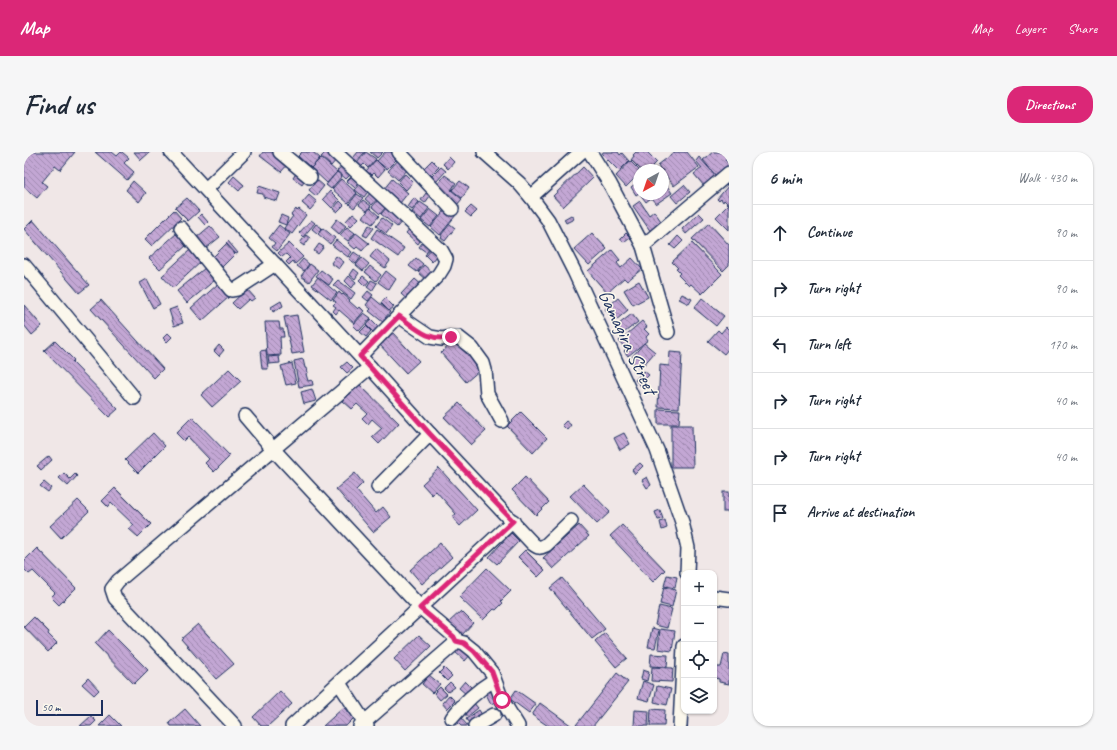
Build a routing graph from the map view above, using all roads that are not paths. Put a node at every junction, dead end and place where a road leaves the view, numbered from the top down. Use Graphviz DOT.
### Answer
graph roads {
  1 [pos="171,152"];
  2 [pos="244,152"];
  3 [pos="280,152"];
  4 [pos="335,152"];
  5 [pos="399,152"];
  6 [pos="484,152"];
  7 [pos="581,152"];
  8 [pos="590,152"];
  9 [pos="729,173"];
  10 [pos="310,177"];
  11 [pos="206,190"];
  12 [pos="531,197"];
  13 [pos="452,209"];
  14 [pos="181,228"];
  15 [pos="643,246"];
  16 [pos="275,264"];
  17 [pos="24,265"];
  18 [pos="399,316"];
  19 [pos="668,332"];
  20 [pos="360,356"];
  21 [pos="370,367"];
  22 [pos="134,398"];
  23 [pos="245,416"];
  24 [pos="502,421"];
  25 [pos="430,434"];
  26 [pos="273,448"];
  27 [pos="378,486"];
  28 [pos="513,521"];
  29 [pos="571,521"];
  30 [pos="687,570"];
  31 [pos="717,597"];
  32 [pos="729,599"];
  33 [pos="420,608"];
  34 [pos="456,641"];
  35 [pos="682,678"];
  36 [pos="494,680"];
  37 [pos="339,683"];
  38 [pos="494,715"];
  39 [pos="452,718"];
  40 [pos="364,725"];
  41 [pos="235,726"];
  42 [pos="292,726"];
  43 [pos="475,726"];
  44 [pos="518,726"];
  45 [pos="680,726"];
  1 -- 11 [label="street"];
  2 -- 11 [label="street"];
  3 -- 10 [label="street"];
  4 -- 18 [label="street"];
  5 -- 13 [label="street"];
  6 -- 12 [label="street, Gamagira Street"];
  7 -- 12 [label="street"];
  8 -- 15 [label="street"];
  9 -- 15 [label="street"];
  11 -- 16 [label="street"];
  12 -- 30 [label="street, Gamagira Street"];
  14 -- 16 [label="street"];
  15 -- 19 [label="street"];
  16 -- 20 [label="street"];
  17 -- 22 [label="street"];
  18 -- 20 [label="street"];
  18 -- 24 [label="street"];
  20 -- 21 [label="street"];
  21 -- 25 [label="street"];
  21 -- 26 [label="street"];
  23 -- 26 [label="street"];
  25 -- 27 [label="street"];
  25 -- 28 [label="street"];
  26 -- 33 [label="street"];
  26 -- 41 [label="street"];
  28 -- 29 [label="street"];
  28 -- 33 [label="street"];
  31 -- 32 [label="street"];
  33 -- 34 [label="street"];
  33 -- 37 [label="street"];
  34 -- 36 [label="street"];
  34 -- 40 [label="street"];
  35 -- 45 [label="street"];
  36 -- 39 [label="street"];
  36 -- 44 [label="street"];
  37 -- 40 [label="street"];
  37 -- 42 [label="street"];
  38 -- 43 [label="street"];
}
